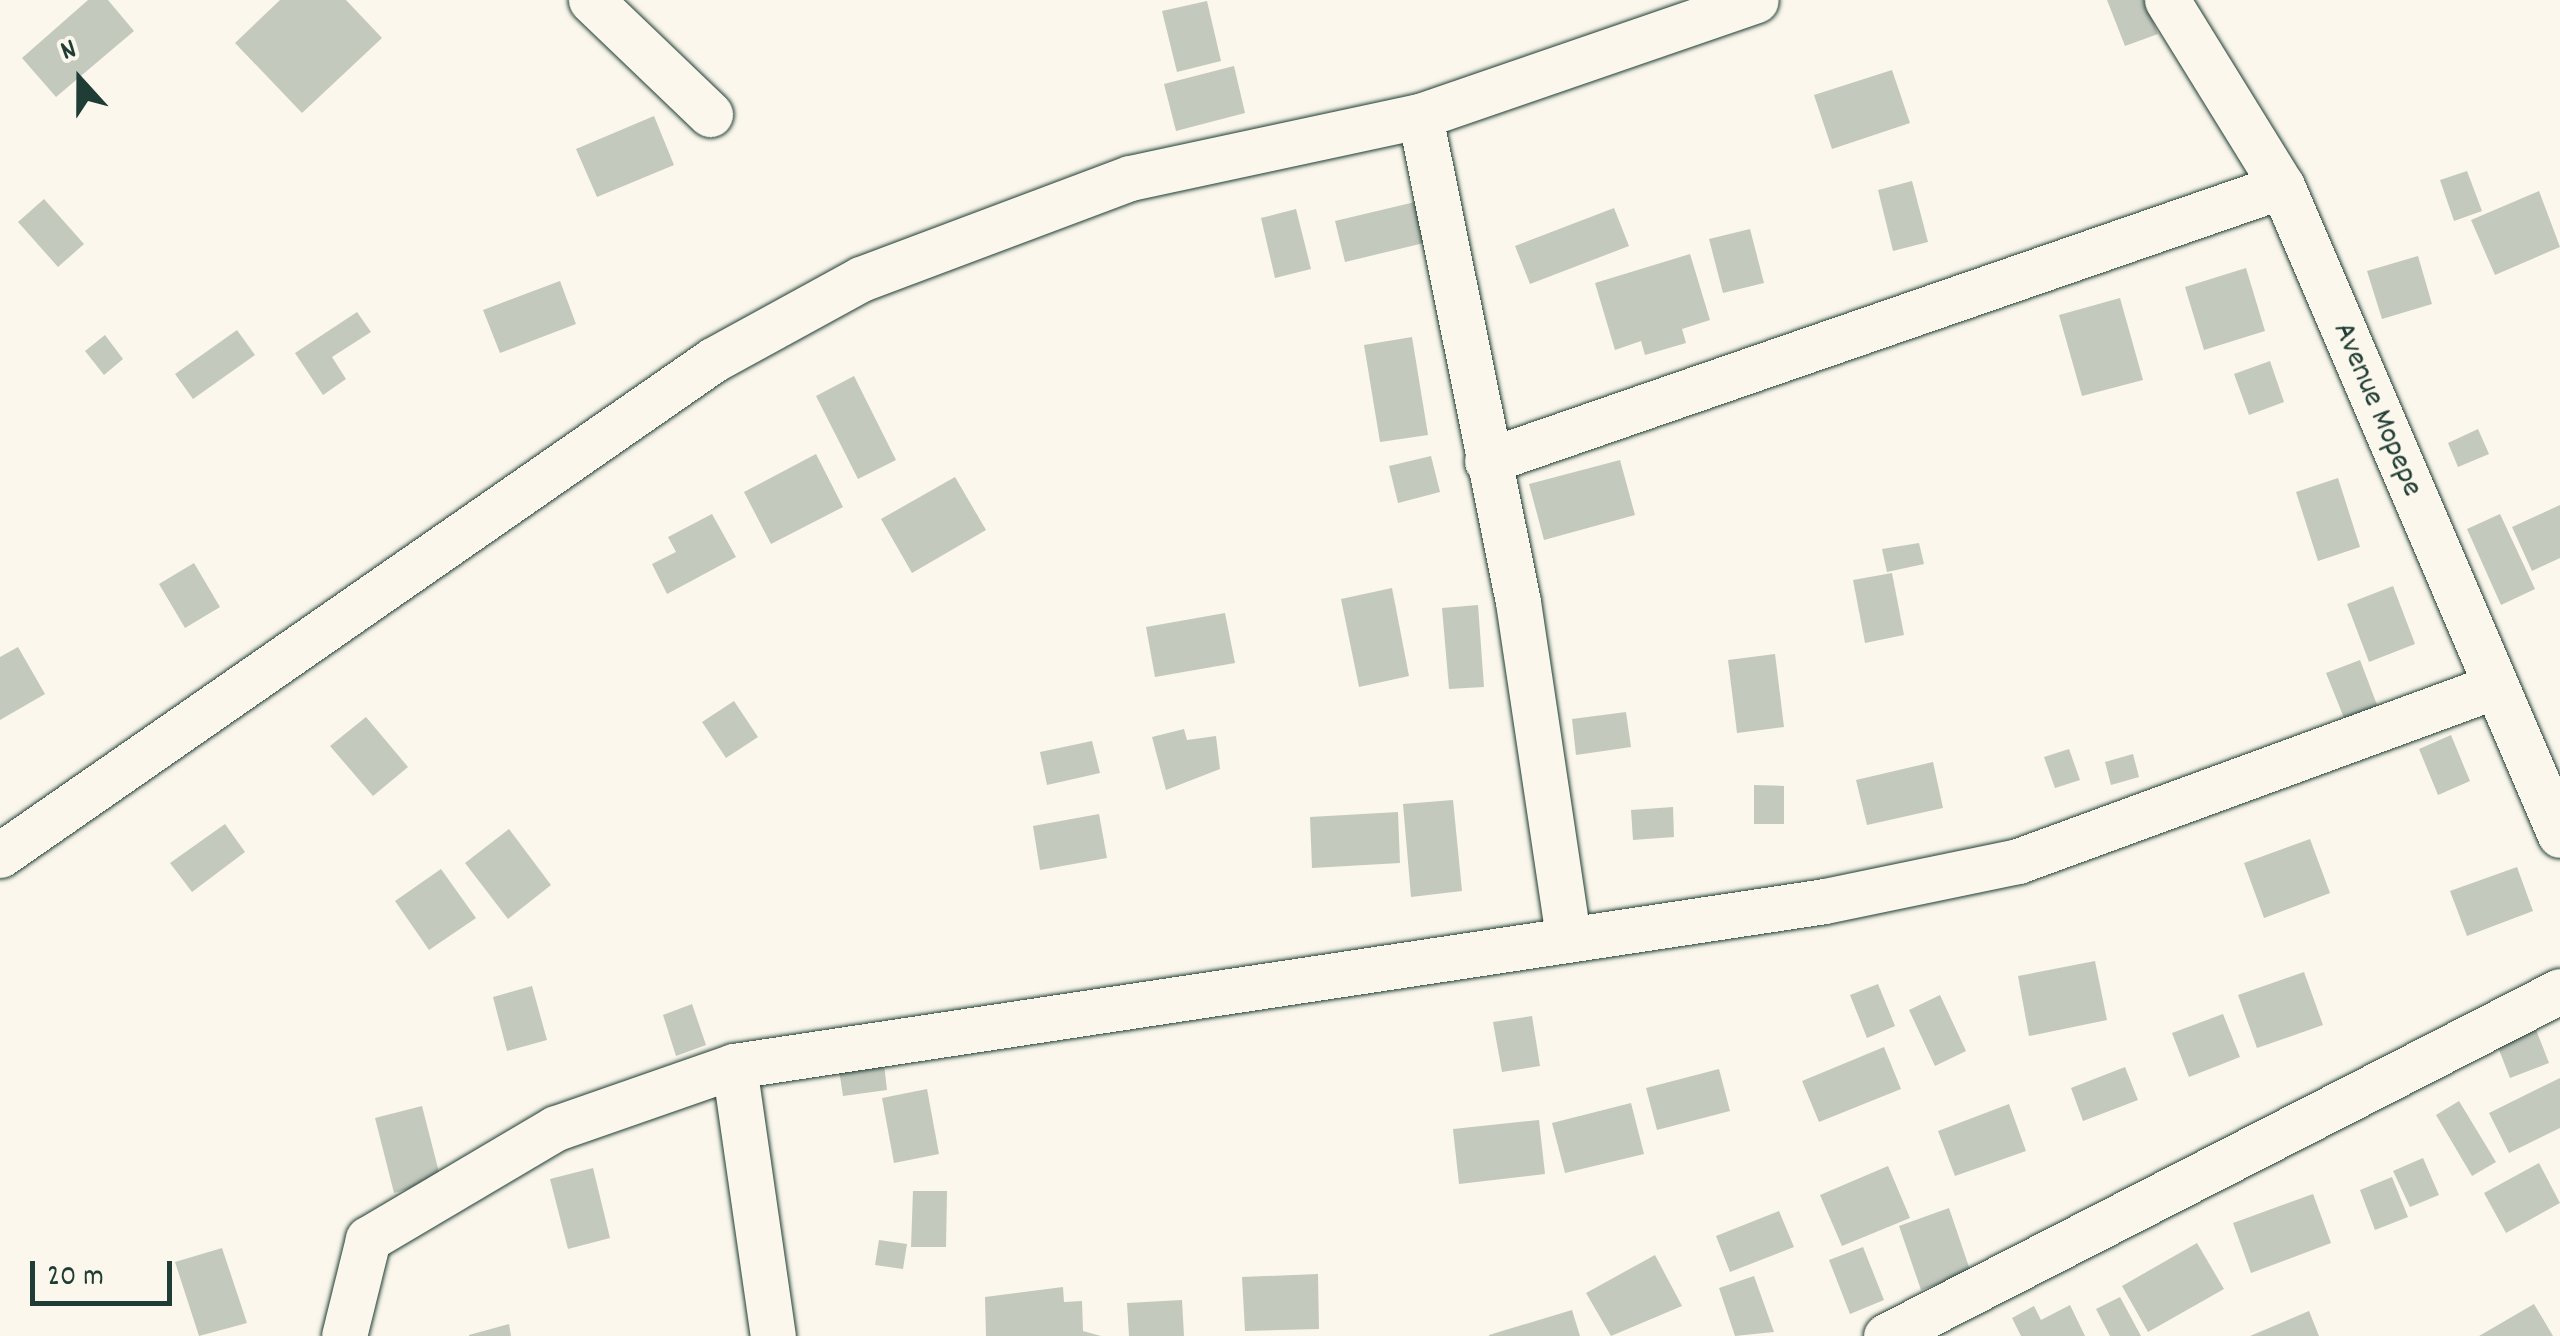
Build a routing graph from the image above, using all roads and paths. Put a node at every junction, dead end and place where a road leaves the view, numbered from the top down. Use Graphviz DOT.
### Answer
graph roads {
  1 [pos="591,0"];
  2 [pos="1756,0"];
  3 [pos="2167,0"];
  4 [pos="710,114"];
  5 [pos="1420,116"];
  6 [pos="2282,186"];
  7 [pos="1487,461"];
  8 [pos="2494,687"];
  9 [pos="2560,835"];
  10 [pos="0,854"];
  11 [pos="1568,937"];
  12 [pos="2560,991"];
  13 [pos="734,1066"];
  14 [pos="344,1336"];
  15 [pos="772,1336"];
  16 [pos="1886,1336"];
  1 -- 4 [label="street"];
  2 -- 5 [label="street"];
  3 -- 6 [label="street, Avenue Mopepe"];
  5 -- 7 [label="street"];
  5 -- 10 [label="street"];
  6 -- 7 [label="street"];
  6 -- 8 [label="street, Avenue Mopepe"];
  7 -- 11 [label="street"];
  8 -- 9 [label="street, Avenue Mopepe"];
  8 -- 11 [label="street"];
  11 -- 13 [label="street"];
  12 -- 16 [label="street"];
  13 -- 14 [label="street"];
  13 -- 15 [label="street"];
}
